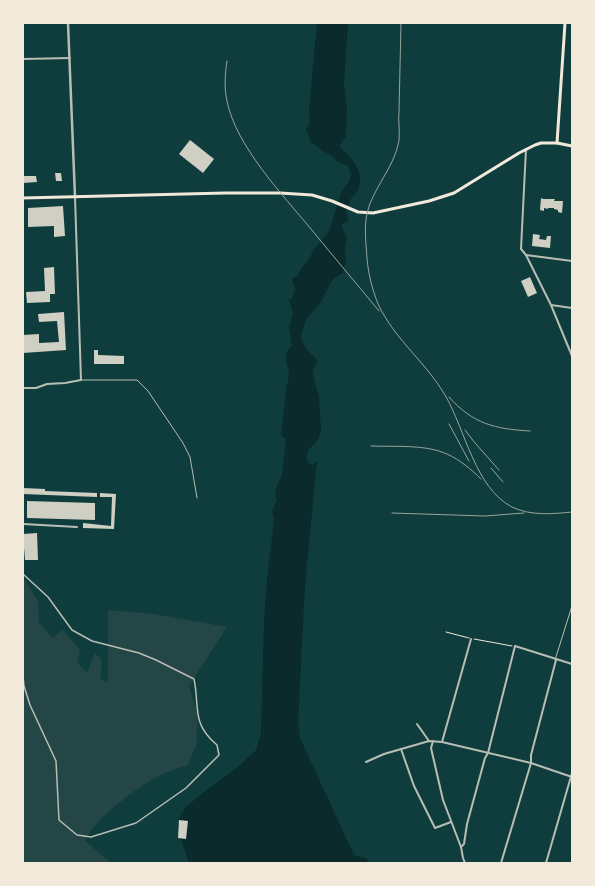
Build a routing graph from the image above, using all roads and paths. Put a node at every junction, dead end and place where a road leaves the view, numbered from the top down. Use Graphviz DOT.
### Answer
graph roads {
  1 [pos="68,23"];
  2 [pos="565,23"];
  3 [pos="70,58"];
  4 [pos="23,59"];
  5 [pos="556,143"];
  6 [pos="572,146"];
  7 [pos="526,149"];
  8 [pos="75,197"];
  9 [pos="23,198"];
  10 [pos="526,255"];
  11 [pos="572,261"];
  12 [pos="551,305"];
  13 [pos="572,308"];
  14 [pos="572,356"];
  15 [pos="81,380"];
  16 [pos="23,388"];
  17 [pos="197,498"];
  18 [pos="23,524"];
  19 [pos="77,527"];
  20 [pos="23,574"];
  21 [pos="572,606"];
  22 [pos="446,632"];
  23 [pos="471,639"];
  24 [pos="515,646"];
  25 [pos="556,660"];
  26 [pos="572,664"];
  27 [pos="23,676"];
  28 [pos="417,724"];
  29 [pos="429,741"];
  30 [pos="433,741"];
  31 [pos="442,742"];
  32 [pos="401,749"];
  33 [pos="488,753"];
  34 [pos="366,762"];
  35 [pos="531,763"];
  36 [pos="572,773"];
  37 [pos="572,777"];
  38 [pos="451,822"];
  39 [pos="461,847"];
  40 [pos="465,863"];
  41 [pos="501,863"];
  42 [pos="546,863"];
  1 -- 3 [label="street"];
  2 -- 5 [label="main road"];
  3 -- 4 [label="street"];
  3 -- 8 [label="street"];
  5 -- 6 [label="main road"];
  5 -- 7 [label="main road"];
  7 -- 8 [label="main road"];
  7 -- 10 [label="street"];
  8 -- 9 [label="main road"];
  8 -- 15 [label="street"];
  10 -- 11 [label="street"];
  10 -- 12 [label="street"];
  12 -- 13 [label="street"];
  12 -- 14 [label="street"];
  15 -- 16 [label="street"];
  15 -- 17 [label="lane"];
  18 -- 19 [label="street"];
  20 -- 27 [label="street"];
  21 -- 25 [label="lane"];
  22 -- 23 [label="path"];
  23 -- 24 [label="path"];
  23 -- 31 [label="street"];
  24 -- 25 [label="street"];
  24 -- 33 [label="street"];
  25 -- 26 [label="street"];
  25 -- 35 [label="street"];
  28 -- 29 [label="street"];
  29 -- 30 [label="street"];
  29 -- 32 [label="street"];
  30 -- 31 [label="street"];
  30 -- 38 [label="street"];
  31 -- 33 [label="street"];
  32 -- 34 [label="street"];
  32 -- 38 [label="street"];
  33 -- 35 [label="street"];
  33 -- 39 [label="street"];
  35 -- 37 [label="street"];
  35 -- 41 [label="street"];
  36 -- 37 [label="street"];
  37 -- 42 [label="street"];
  38 -- 39 [label="street"];
  39 -- 40 [label="street"];
}
